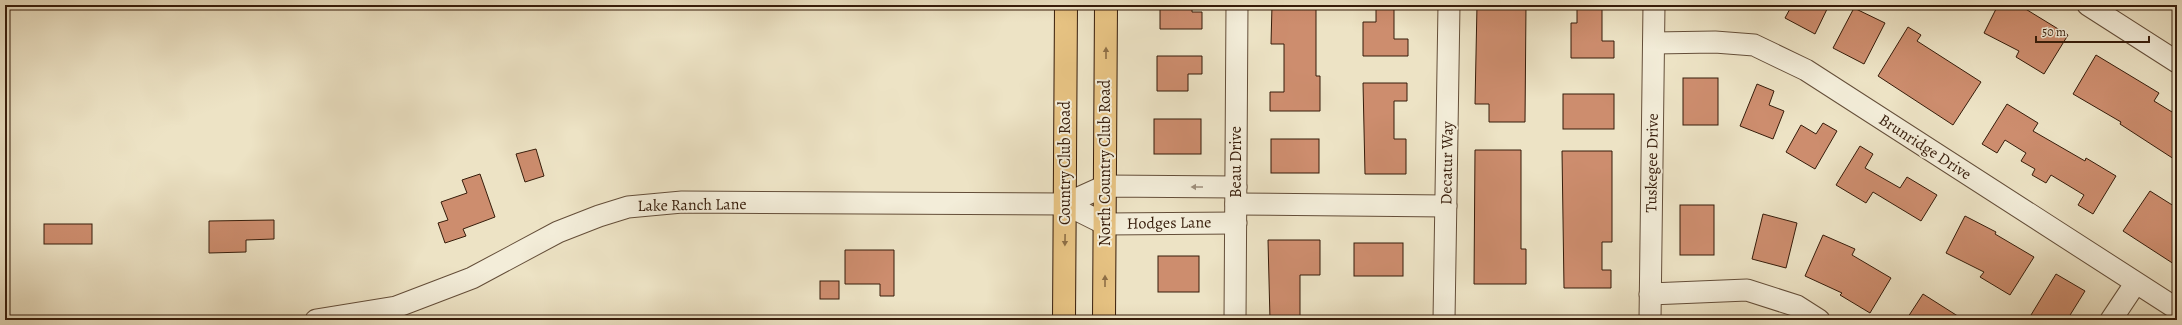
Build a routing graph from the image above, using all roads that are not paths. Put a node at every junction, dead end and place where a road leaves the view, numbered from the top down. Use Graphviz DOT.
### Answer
graph roads {
  1 [pos="1066,5"];
  2 [pos="1106,5"];
  3 [pos="1237,5"];
  4 [pos="1449,5"];
  5 [pos="1654,5"];
  6 [pos="2088,5"];
  7 [pos="1654,43"];
  8 [pos="2177,62"];
  9 [pos="1105,186"];
  10 [pos="1065,204"];
  11 [pos="1236,204"];
  12 [pos="1446,206"];
  13 [pos="1105,224"];
  14 [pos="2135,284"];
  15 [pos="1650,294"];
  16 [pos="2177,309"];
  17 [pos="316,320"];
  18 [pos="1064,320"];
  19 [pos="1104,320"];
  20 [pos="1235,320"];
  21 [pos="1444,320"];
  22 [pos="1650,320"];
  23 [pos="1819,320"];
  24 [pos="2111,320"];
  1 -- 10 [label="main road, Country Club Road"];
  9 -- 2 [label="main road, North Country Club Road, one-way"];
  3 -- 11 [label="street, Beau Drive"];
  4 -- 12 [label="street, Decatur Way"];
  5 -- 7 [label="street, Tuskegee Drive"];
  6 -- 8 [label="street"];
  7 -- 14 [label="street, Brunridge Drive"];
  7 -- 15 [label="street, Tuskegee Drive"];
  9 -- 10 [label="street, Hodges Lane"];
  11 -- 9 [label="street, Hodges Lane, one-way"];
  9 -- 13 [label="main road, North Country Club Road"];
  10 -- 13 [label="street, Hodges Lane"];
  10 -- 17 [label="street, Lake Ranch Lane"];
  10 -- 18 [label="main road, Country Club Road, one-way"];
  11 -- 12 [label="street, Hodges Lane"];
  11 -- 13 [label="street, Hodges Lane"];
  11 -- 20 [label="street, Beau Drive"];
  12 -- 21 [label="street, Decatur Way"];
  19 -- 13 [label="main road, North Country Club Road, one-way"];
  14 -- 16 [label="street, Brunridge Drive"];
  14 -- 24 [label="street"];
  15 -- 22 [label="street, Tuskegee Drive"];
  15 -- 23 [label="street"];
}
